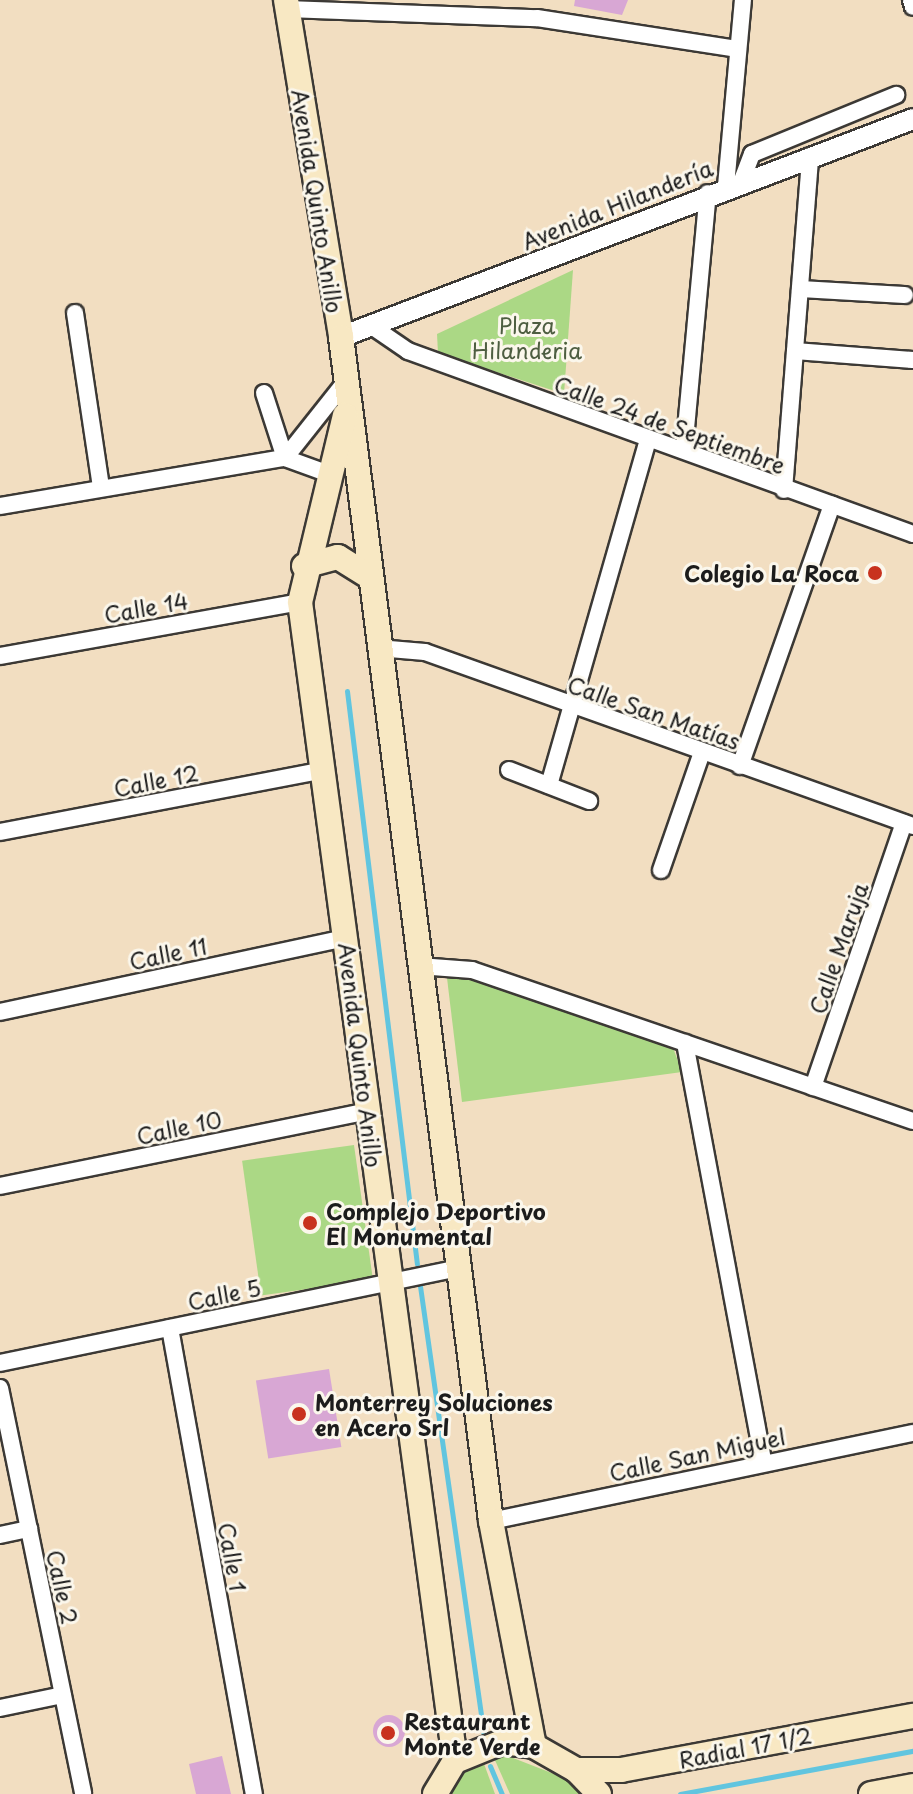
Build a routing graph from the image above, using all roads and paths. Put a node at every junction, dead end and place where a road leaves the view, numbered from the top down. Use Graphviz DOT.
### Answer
graph roads {
  1 [pos="536,0"];
  2 [pos="743,0"];
  3 [pos="911,0"];
  4 [pos="286,4"];
  5 [pos="913,7"];
  6 [pos="537,18"];
  7 [pos="737,49"];
  8 [pos="896,95"];
  9 [pos="913,119"];
  10 [pos="810,156"];
  11 [pos="725,186"];
  12 [pos="800,289"];
  13 [pos="905,295"];
  14 [pos="75,313"];
  15 [pos="373,327"];
  16 [pos="341,337"];
  17 [pos="795,351"];
  18 [pos="913,360"];
  19 [pos="347,392"];
  20 [pos="264,393"];
  21 [pos="648,439"];
  22 [pos="684,450"];
  23 [pos="285,458"];
  24 [pos="329,474"];
  25 [pos="101,488"];
  26 [pos="784,490"];
  27 [pos="832,505"];
  28 [pos="0,506"];
  29 [pos="913,534"];
  30 [pos="304,566"];
  31 [pos="368,576"];
  32 [pos="300,602"];
  33 [pos="378,648"];
  34 [pos="0,656"];
  35 [pos="574,708"];
  36 [pos="702,752"];
  37 [pos="740,766"];
  38 [pos="509,770"];
  39 [pos="321,771"];
  40 [pos="549,785"];
  41 [pos="589,801"];
  42 [pos="908,825"];
  43 [pos="0,832"];
  44 [pos="661,870"];
  45 [pos="346,938"];
  46 [pos="419,966"];
  47 [pos="0,1012"];
  48 [pos="685,1043"];
  49 [pos="813,1087"];
  50 [pos="367,1111"];
  51 [pos="913,1121"];
  52 [pos="0,1186"];
  53 [pos="458,1268"];
  54 [pos="391,1280"];
  55 [pos="170,1328"];
  56 [pos="0,1363"];
  57 [pos="0,1388"];
  58 [pos="913,1433"];
  59 [pos="763,1461"];
  60 [pos="491,1521"];
  61 [pos="29,1529"];
  62 [pos="0,1535"];
  63 [pos="63,1695"];
  64 [pos="0,1708"];
  65 [pos="913,1716"];
  66 [pos="534,1746"];
  67 [pos="455,1761"];
  68 [pos="576,1770"];
  69 [pos="913,1786"];
  70 [pos="432,1791"];
  71 [pos="83,1794"];
  72 [pos="254,1794"];
  73 [pos="599,1794"];
  74 [pos="871,1794"];
  1 -- 6 [label="street"];
  2 -- 7 [label="street"];
  3 -- 5 [label="street"];
  4 -- 6 [label="street"];
  4 -- 16 [label="main road, Avenida Quinto Anillo"];
  6 -- 7 [label="street"];
  7 -- 11 [label="street"];
  8 -- 11 [label="street"];
  9 -- 10 [label="street, Avenida Hilandería"];
  10 -- 11 [label="street, Avenida Hilandería"];
  10 -- 12 [label="street"];
  11 -- 15 [label="street, Avenida Hilandería"];
  11 -- 22 [label="street"];
  12 -- 13 [label="street"];
  12 -- 17 [label="street"];
  14 -- 25 [label="street"];
  15 -- 16 [label="street, Avenida Hilandería"];
  15 -- 21 [label="street, Calle 24 de Septiembre"];
  16 -- 19 [label="main road, Avenida Quinto Anillo"];
  17 -- 18 [label="street"];
  17 -- 26 [label="street"];
  19 -- 23 [label="street"];
  19 -- 24 [label="main road, Avenida Quinto Anillo"];
  19 -- 31 [label="main road, Avenida Quinto Anillo"];
  20 -- 23 [label="street"];
  21 -- 22 [label="street, Calle 24 de Septiembre"];
  21 -- 35 [label="street"];
  22 -- 26 [label="street, Calle 24 de Septiembre"];
  23 -- 24 [label="street"];
  23 -- 25 [label="street"];
  24 -- 30 [label="main road, Avenida Quinto Anillo"];
  25 -- 28 [label="street"];
  26 -- 27 [label="street, Calle 24 de Septiembre"];
  27 -- 29 [label="street, Calle 24 de Septiembre"];
  27 -- 37 [label="street"];
  30 -- 31 [label="main road"];
  30 -- 32 [label="main road, Avenida Quinto Anillo"];
  31 -- 33 [label="main road, Avenida Quinto Anillo"];
  32 -- 34 [label="street, Calle 14"];
  32 -- 39 [label="main road, Avenida Quinto Anillo"];
  33 -- 35 [label="street, Calle San Matías"];
  33 -- 46 [label="main road, Avenida Quinto Anillo"];
  35 -- 36 [label="street, Calle San Matías"];
  35 -- 40 [label="street"];
  36 -- 37 [label="street, Calle San Matías"];
  36 -- 44 [label="street"];
  37 -- 42 [label="street, Calle San Matías"];
  38 -- 40 [label="street"];
  39 -- 43 [label="street, Calle 12"];
  39 -- 45 [label="main road, Avenida Quinto Anillo"];
  40 -- 41 [label="street"];
  42 -- 49 [label="street, Calle Maruja"];
  45 -- 47 [label="street, Calle 11"];
  45 -- 50 [label="main road, Avenida Quinto Anillo"];
  46 -- 48 [label="street"];
  46 -- 53 [label="main road, Avenida Quinto Anillo"];
  48 -- 49 [label="street"];
  48 -- 59 [label="street"];
  49 -- 51 [label="street"];
  50 -- 52 [label="street, Calle 10"];
  50 -- 54 [label="main road, Avenida Quinto Anillo"];
  53 -- 54 [label="street, Calle 5"];
  53 -- 60 [label="main road, Avenida Quinto Anillo"];
  54 -- 55 [label="street, Calle 5"];
  54 -- 67 [label="main road, Avenida Quinto Anillo"];
  55 -- 56 [label="street, Calle 5"];
  55 -- 72 [label="street, Calle 1"];
  57 -- 61 [label="street, Calle 2"];
  58 -- 59 [label="street, Calle San Miguel"];
  59 -- 60 [label="street, Calle San Miguel"];
  60 -- 66 [label="main road, Avenida Quinto Anillo"];
  61 -- 62 [label="street"];
  61 -- 63 [label="street, Calle 2"];
  63 -- 64 [label="street"];
  63 -- 71 [label="street, Calle 2"];
  65 -- 68 [label="main road, Radial 17 1/2"];
  66 -- 67 [label="main road"];
  66 -- 68 [label="main road"];
  67 -- 70 [label="main road"];
  68 -- 73 [label="main road"];
  69 -- 74 [label="main road"];
}
